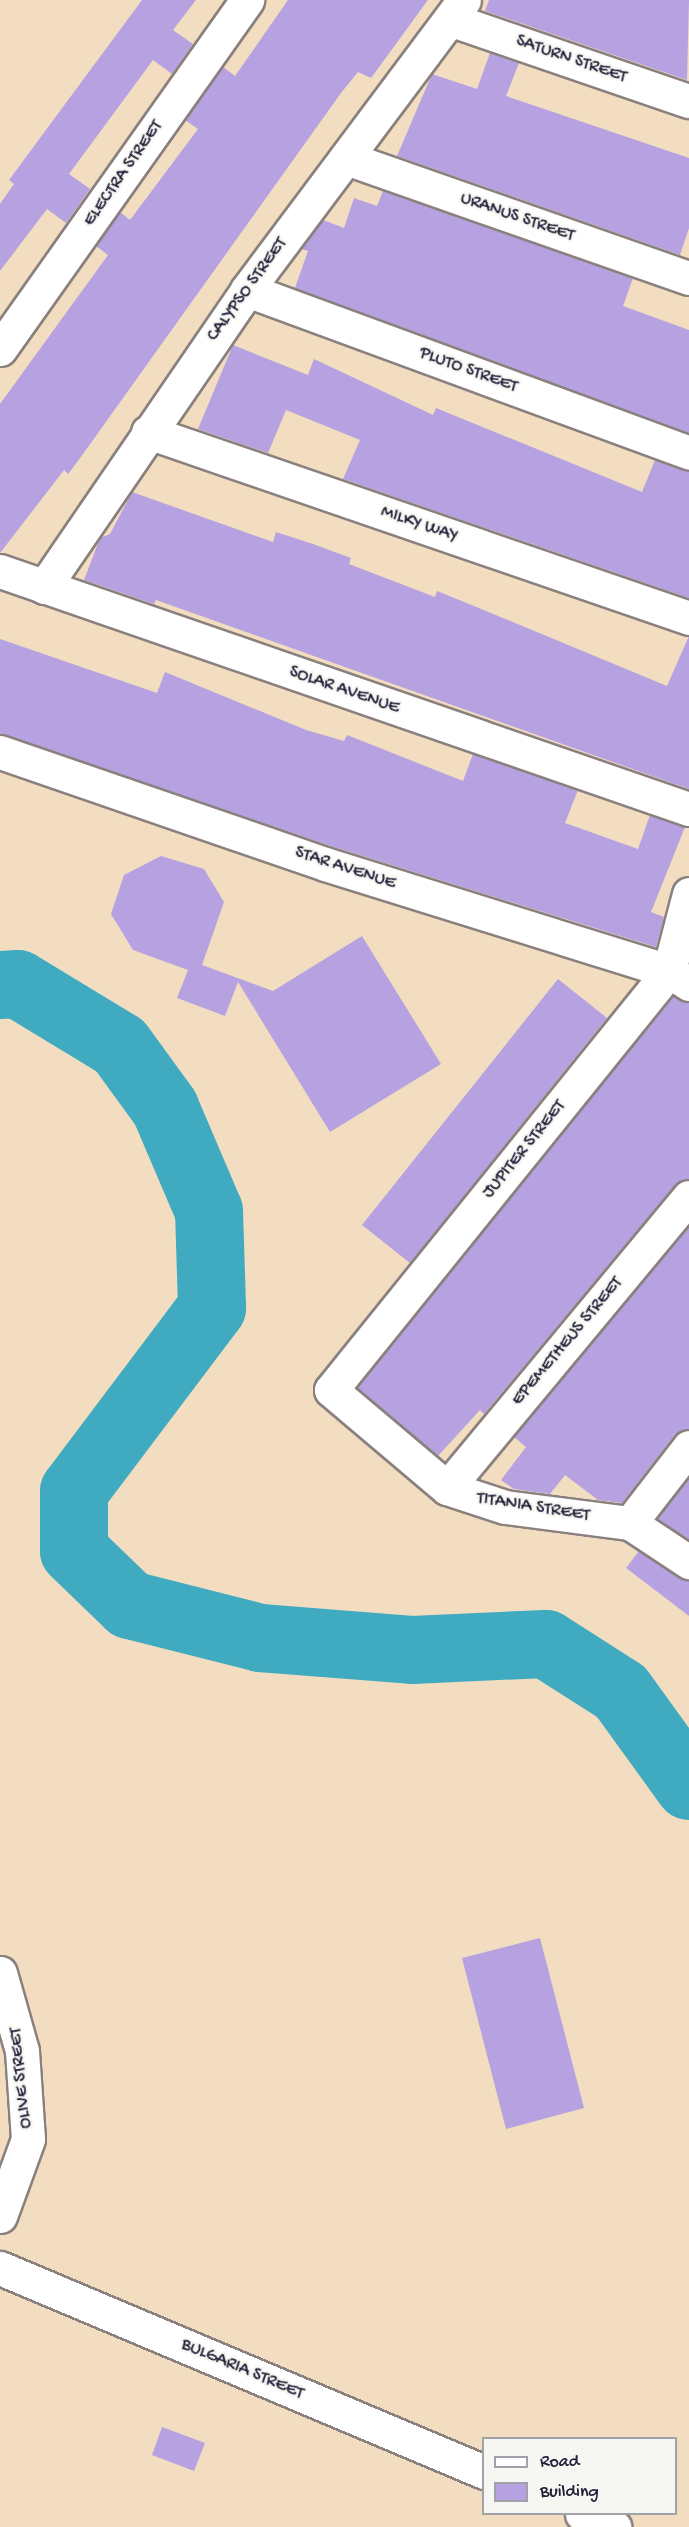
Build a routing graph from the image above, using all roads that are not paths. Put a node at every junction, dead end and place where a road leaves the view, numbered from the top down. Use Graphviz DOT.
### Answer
graph roads {
  1 [pos="247,0"];
  2 [pos="458,10"];
  3 [pos="689,101"];
  4 [pos="346,158"];
  5 [pos="689,278"];
  6 [pos="247,290"];
  7 [pos="0,349"];
  8 [pos="148,432"];
  9 [pos="689,453"];
  10 [pos="0,571"];
  11 [pos="44,587"];
  12 [pos="689,618"];
  13 [pos="0,752"];
  14 [pos="689,809"];
  15 [pos="689,894"];
  16 [pos="679,978"];
  17 [pos="689,1197"];
  18 [pos="331,1390"];
  19 [pos="689,1447"];
  20 [pos="447,1488"];
  21 [pos="630,1523"];
  22 [pos="689,1562"];
  23 [pos="0,1973"];
  24 [pos="0,2216"];
  25 [pos="0,2268"];
  26 [pos="482,2472"];
  27 [pos="584,2515"];
  28 [pos="614,2527"];
  1 -- 7 [label="street, ELECTRA STREET"];
  2 -- 3 [label="street, SATURN STREET"];
  2 -- 4 [label="street, CALYPSO STREET"];
  4 -- 5 [label="street, URANUS STREET"];
  4 -- 6 [label="street, CALYPSO STREET"];
  6 -- 8 [label="street, CALYPSO STREET"];
  6 -- 9 [label="street, PLUTO STREET"];
  8 -- 11 [label="street, CALYPSO STREET"];
  8 -- 12 [label="street, MILKY WAY"];
  10 -- 11 [label="street, SOLAR AVENUE"];
  11 -- 14 [label="street, SOLAR AVENUE"];
  13 -- 16 [label="street, STAR AVENUE"];
  15 -- 16 [label="street, JUPITER STREET"];
  16 -- 18 [label="street, JUPITER STREET"];
  17 -- 20 [label="street, EPEMETHEUS STREET"];
  18 -- 20 [label="street, TITANIA STREET"];
  19 -- 21 [label="street"];
  20 -- 21 [label="street, TITANIA STREET"];
  21 -- 22 [label="street, TITANIA STREET"];
  23 -- 24 [label="street, OLIVE STREET"];
  25 -- 26 [label="street, BULGARIA STREET"];
  27 -- 28 [label="street"];
}
